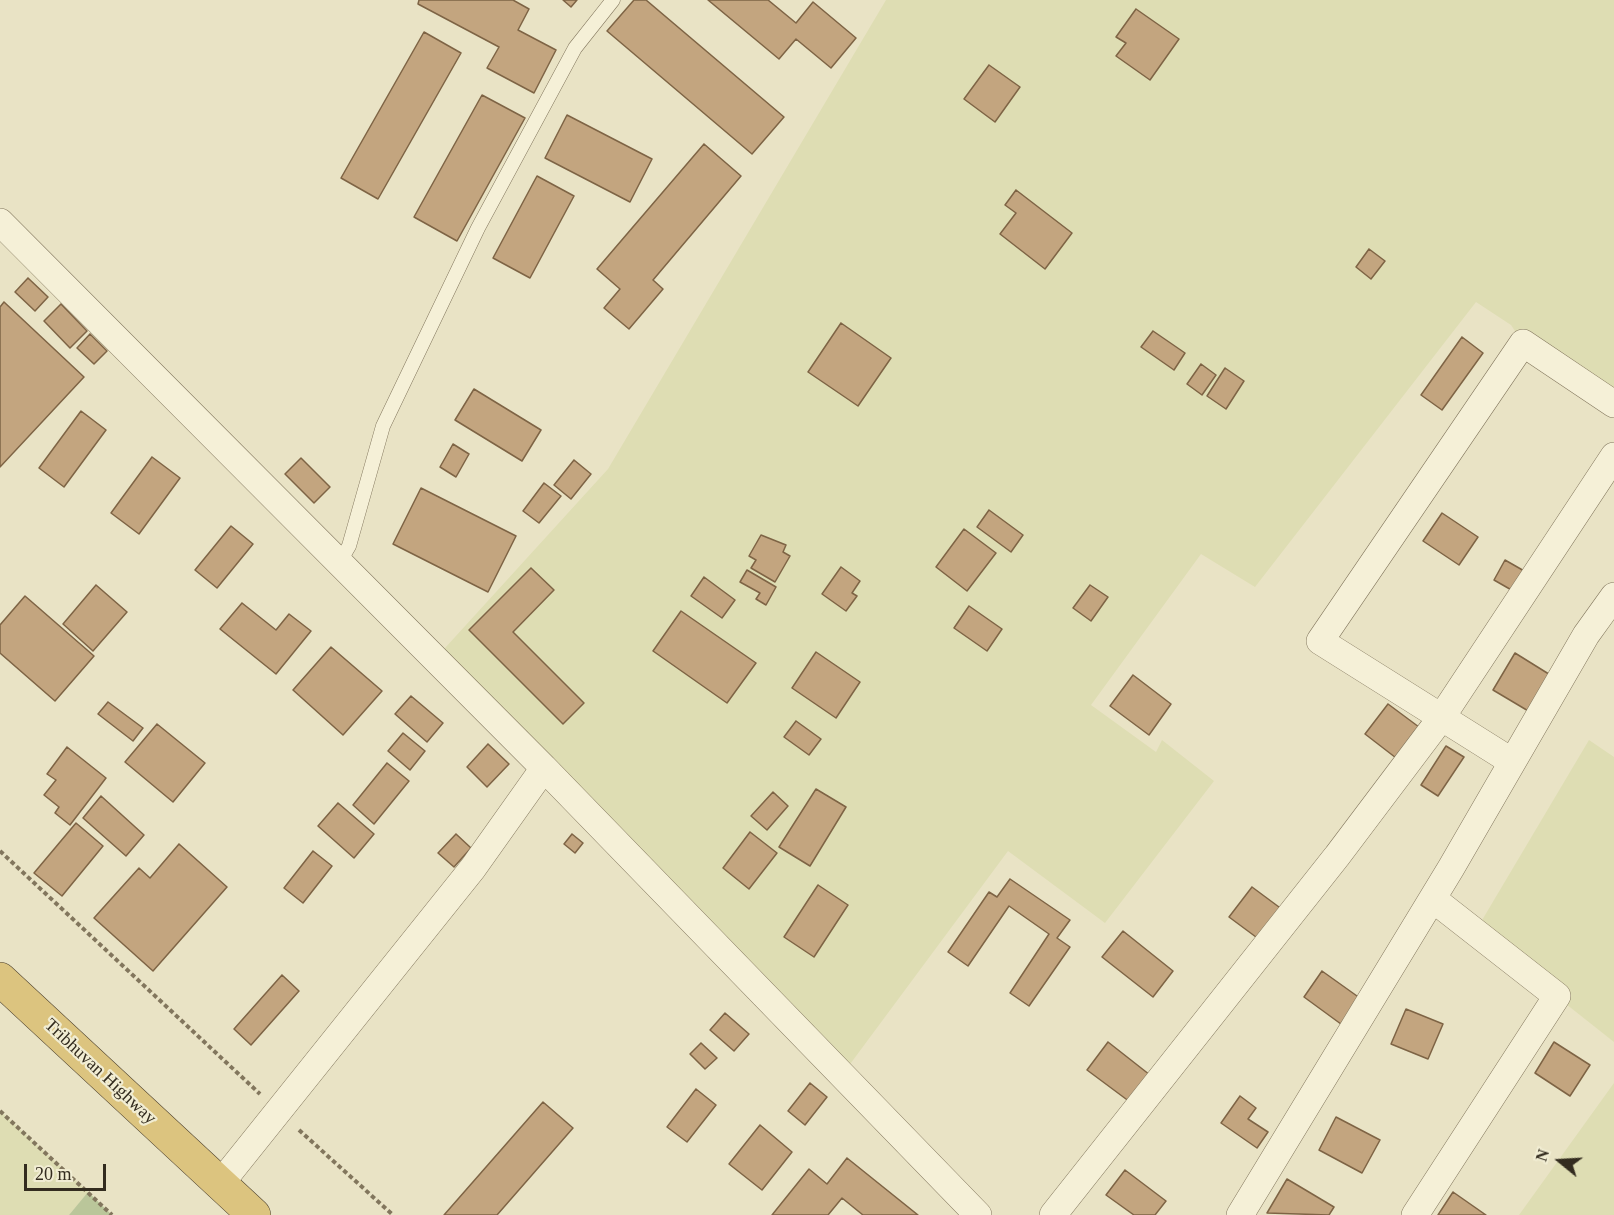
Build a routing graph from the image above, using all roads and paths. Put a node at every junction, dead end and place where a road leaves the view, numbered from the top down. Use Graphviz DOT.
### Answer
graph roads {
  1 [pos="613,0"];
  2 [pos="0,222"];
  3 [pos="1614,404"];
  4 [pos="1614,456"];
  5 [pos="339,563"];
  6 [pos="1614,596"];
  7 [pos="1441,718"];
  8 [pos="1511,761"];
  9 [pos="544,768"];
  10 [pos="0,851"];
  11 [pos="1432,899"];
  12 [pos="0,979"];
  13 [pos="277,1110"];
  14 [pos="0,1111"];
  15 [pos="219,1184"];
  16 [pos="112,1215"];
  17 [pos="254,1215"];
  18 [pos="393,1215"];
  19 [pos="978,1215"];
  20 [pos="1053,1215"];
  21 [pos="1240,1215"];
  22 [pos="1415,1215"];
  1 -- 5 [label="lane"];
  2 -- 5 [label="street"];
  3 -- 7 [label="street"];
  4 -- 7 [label="street"];
  5 -- 9 [label="street"];
  6 -- 8 [label="street"];
  7 -- 8 [label="street"];
  7 -- 20 [label="street"];
  8 -- 11 [label="street"];
  9 -- 13 [label="street"];
  9 -- 19 [label="street"];
  10 -- 13 [label="path"];
  11 -- 21 [label="street"];
  11 -- 22 [label="street"];
  12 -- 15 [label="highway, Tribhuvan Highway"];
  13 -- 15 [label="street"];
  13 -- 18 [label="path"];
  14 -- 16 [label="path"];
  15 -- 17 [label="highway, Tribhuvan Highway"];
}
